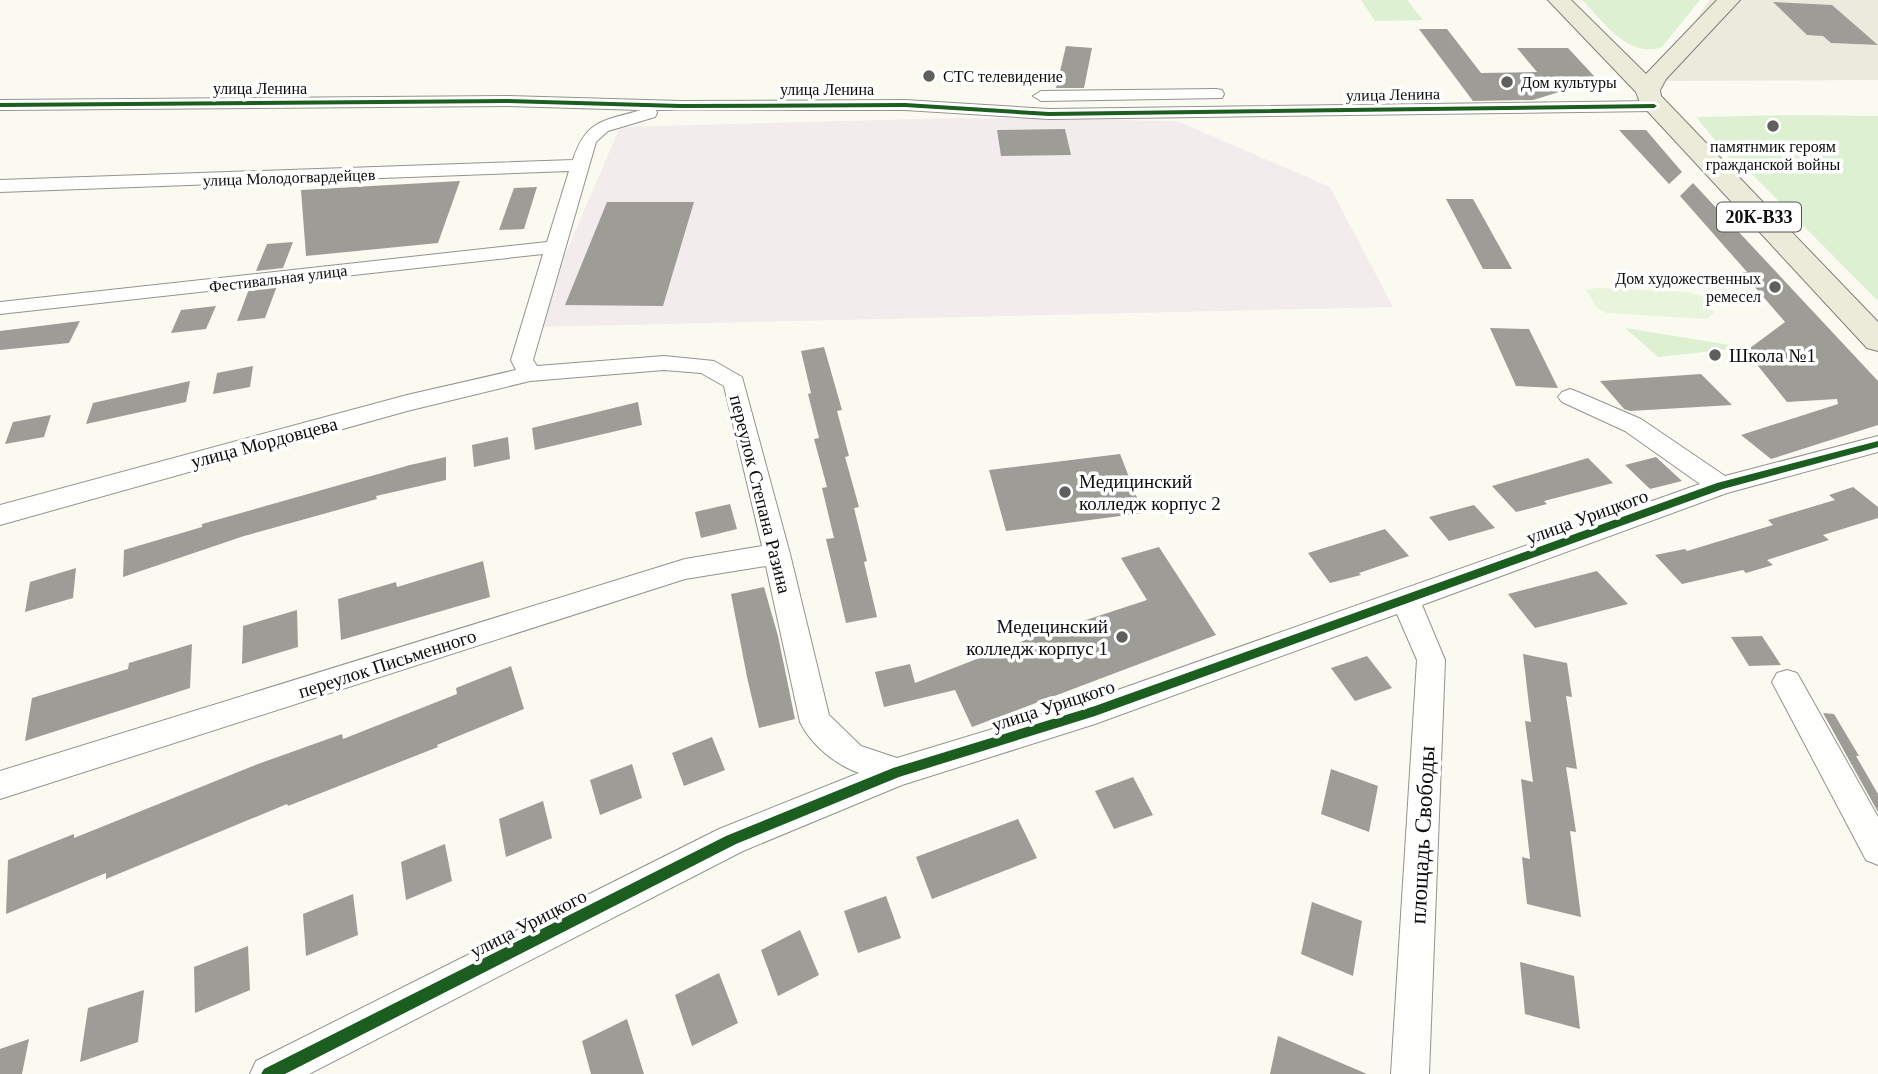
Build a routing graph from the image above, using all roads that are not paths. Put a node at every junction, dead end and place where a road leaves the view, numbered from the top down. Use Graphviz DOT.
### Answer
graph roads {
  1 [pos="1559,0"];
  2 [pos="1729,0"];
  3 [pos="1596,38"];
  4 [pos="1673,57"];
  5 [pos="1235,94"];
  6 [pos="1274,94"];
  7 [pos="1651,98"];
  8 [pos="0,105"];
  9 [pos="905,105"];
  10 [pos="680,106"];
  11 [pos="579,165"];
  12 [pos="0,186"];
  13 [pos="555,247"];
  14 [pos="0,308"];
  15 [pos="1878,341"];
  16 [pos="530,374"];
  17 [pos="1570,397"];
  18 [pos="1878,444"];
  19 [pos="1721,486"];
  20 [pos="0,515"];
  21 [pos="777,554"];
  22 [pos="1406,601"];
  23 [pos="1787,682"];
  24 [pos="897,772"];
  25 [pos="0,785"];
  26 [pos="1878,849"];
  27 [pos="269,1074"];
  28 [pos="1410,1074"];
  1 -- 3 [label="main road, 20К-В33"];
  2 -- 4 [label="main road"];
  3 -- 4 [label="main road"];
  3 -- 7 [label="main road, 20К-В33"];
  4 -- 7 [label="main road"];
  5 -- 9 [label="street"];
  6 -- 7 [label="street"];
  7 -- 9 [label="street, улица Ленина"];
  7 -- 15 [label="main road, 20К-В33"];
  8 -- 10 [label="street, улица Ленина"];
  9 -- 10 [label="street, улица Ленина"];
  10 -- 11 [label="street"];
  11 -- 12 [label="street, улица Молодогвардейцев"];
  11 -- 13 [label="street"];
  13 -- 14 [label="street, Фестивальная улица"];
  13 -- 16 [label="street"];
  16 -- 20 [label="street, улица Мордовцева"];
  16 -- 21 [label="street, переулок Степана Разина"];
  17 -- 19 [label="street"];
  18 -- 19 [label="street, улица Урицкого"];
  19 -- 22 [label="street, улица Урицкого"];
  21 -- 24 [label="street, переулок Степана Разина"];
  21 -- 25 [label="street, переулок Письменного"];
  22 -- 24 [label="street, улица Урицкого"];
  22 -- 28 [label="street, площадь Свободы"];
  23 -- 26 [label="street"];
  24 -- 27 [label="street, улица Урицкого"];
}
